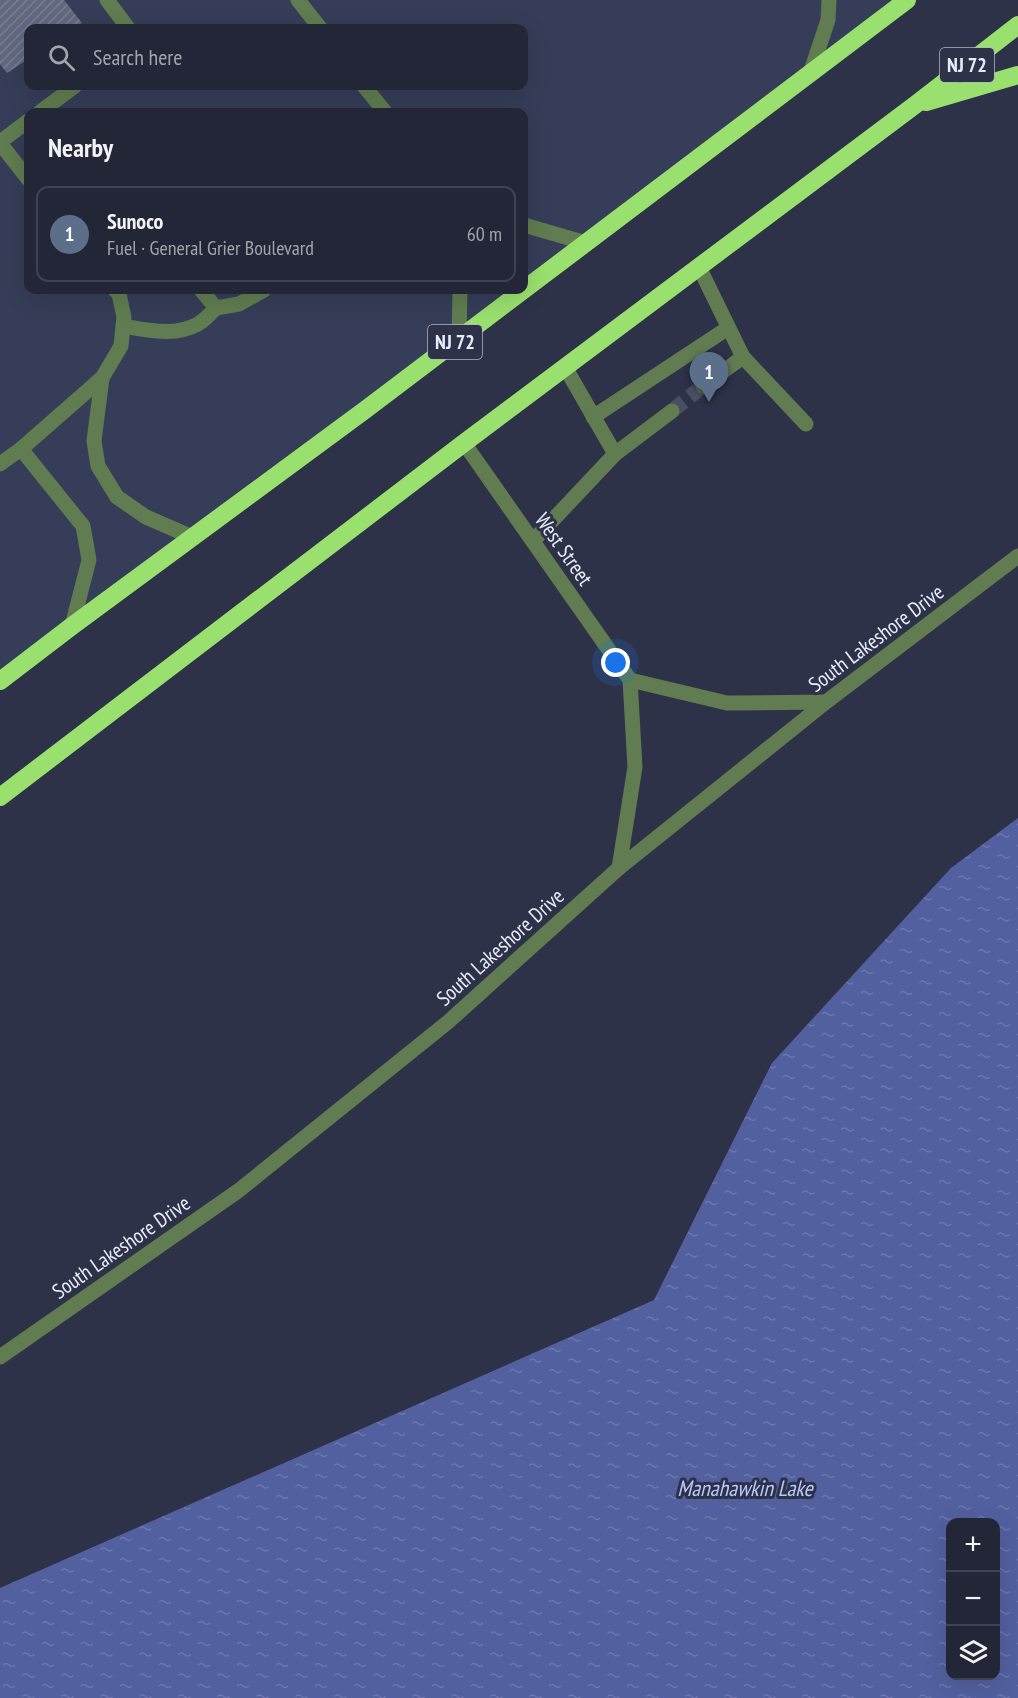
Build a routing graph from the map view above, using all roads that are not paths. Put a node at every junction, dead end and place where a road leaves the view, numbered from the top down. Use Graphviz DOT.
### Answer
graph roads {
  1 [pos="106,0"];
  2 [pos="298,0"];
  3 [pos="829,0"];
  4 [pos="907,0"];
  5 [pos="125,24"];
  6 [pos="317,24"];
  7 [pos="1018,25"];
  8 [pos="811,71"];
  9 [pos="1018,75"];
  10 [pos="70,90"];
  11 [pos="367,90"];
  12 [pos="915,105"];
  13 [pos="45,108"];
  14 [pos="382,108"];
  15 [pos="24,124"];
  16 [pos="0,143"];
  17 [pos="24,174"];
  18 [pos="528,226"];
  19 [pos="586,243"];
  20 [pos="699,267"];
  21 [pos="528,287"];
  22 [pos="119,294"];
  23 [pos="204,294"];
  24 [pos="257,294"];
  25 [pos="460,294"];
  26 [pos="519,294"];
  27 [pos="216,308"];
  28 [pos="123,326"];
  29 [pos="728,328"];
  30 [pos="459,339"];
  31 [pos="742,357"];
  32 [pos="565,367"];
  33 [pos="102,378"];
  34 [pos="703,386"];
  35 [pos="672,411"];
  36 [pos="593,417"];
  37 [pos="806,424"];
  38 [pos="464,443"];
  39 [pos="21,449"];
  40 [pos="615,454"];
  41 [pos="0,464"];
  42 [pos="192,537"];
  43 [pos="533,541"];
  44 [pos="1018,556"];
  45 [pos="72,626"];
  46 [pos="630,680"];
  47 [pos="0,681"];
  48 [pos="826,702"];
  49 [pos="0,796"];
  50 [pos="619,868"];
  51 [pos="0,1357"];
  1 -- 5 [label="street"];
  2 -- 6 [label="street"];
  3 -- 8 [label="street"];
  4 -- 8 [label="highway, NJ 72"];
  7 -- 12 [label="highway, NJ 72"];
  8 -- 19 [label="highway, NJ 72"];
  9 -- 12 [label="highway"];
  10 -- 13 [label="street"];
  11 -- 14 [label="street"];
  12 -- 20 [label="highway, NJ 72"];
  15 -- 16 [label="street"];
  16 -- 17 [label="street"];
  18 -- 19 [label="street"];
  19 -- 21 [label="highway, NJ 72"];
  20 -- 29 [label="street"];
  20 -- 32 [label="highway, NJ 72"];
  22 -- 28 [label="street"];
  23 -- 27 [label="street"];
  24 -- 27 [label="street"];
  25 -- 30 [label="street"];
  26 -- 30 [label="highway, NJ 72"];
  27 -- 28 [label="street"];
  28 -- 33 [label="street"];
  29 -- 31 [label="street"];
  29 -- 36 [label="street"];
  30 -- 42 [label="highway, NJ 72"];
  31 -- 34 [label="street"];
  31 -- 37 [label="street"];
  32 -- 36 [label="street"];
  32 -- 38 [label="highway, NJ 72"];
  33 -- 39 [label="street"];
  33 -- 42 [label="street"];
  35 -- 40 [label="street"];
  36 -- 40 [label="street"];
  38 -- 43 [label="street, West Street"];
  38 -- 49 [label="highway, NJ 72"];
  39 -- 41 [label="street"];
  39 -- 45 [label="street"];
  40 -- 43 [label="street"];
  42 -- 45 [label="highway, NJ 72"];
  43 -- 46 [label="street, West Street"];
  44 -- 48 [label="street, South Lakeshore Drive"];
  45 -- 47 [label="highway, NJ 72"];
  46 -- 48 [label="street"];
  46 -- 50 [label="street"];
  48 -- 50 [label="street, South Lakeshore Drive"];
  50 -- 51 [label="street, South Lakeshore Drive"];
}
